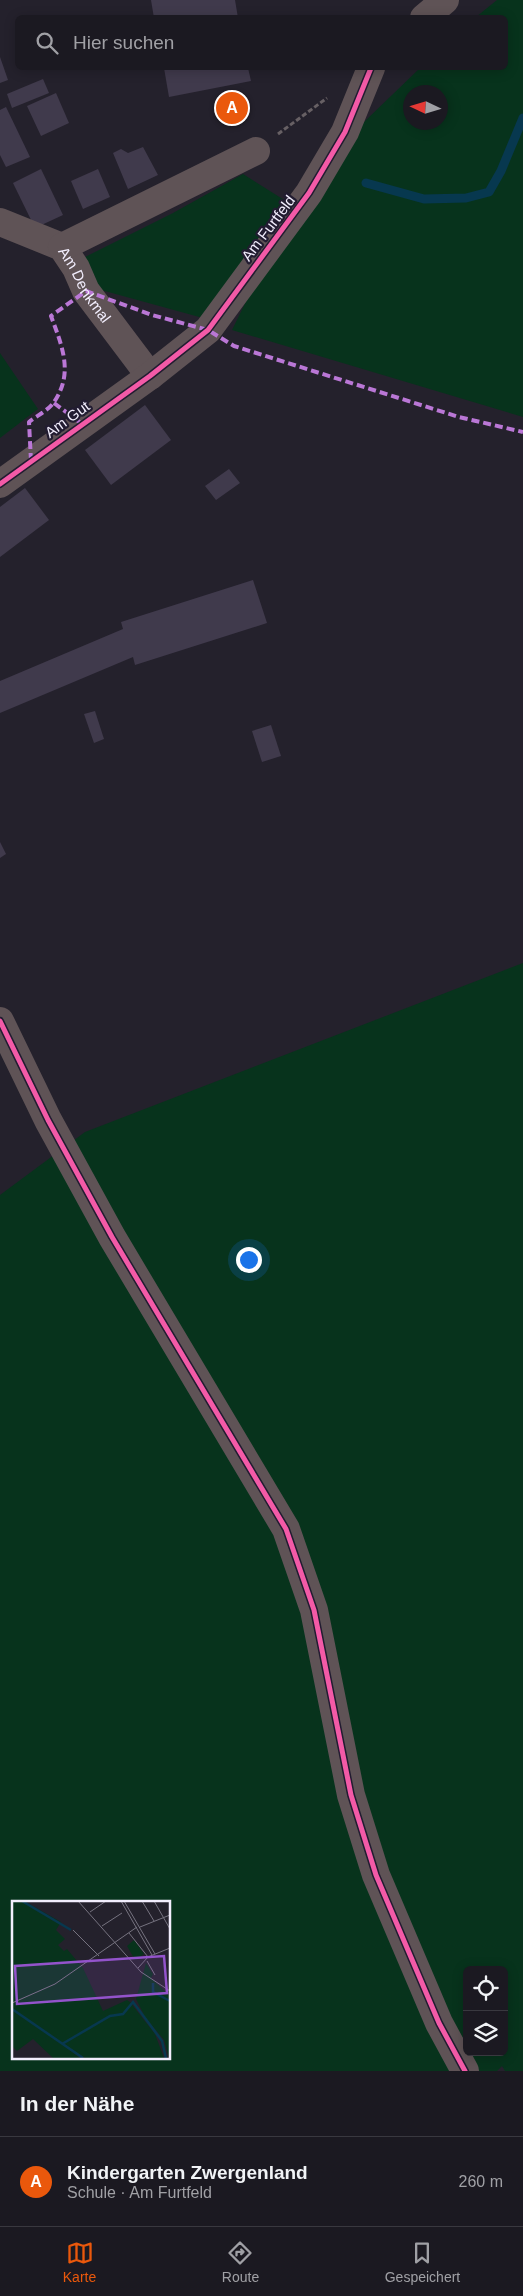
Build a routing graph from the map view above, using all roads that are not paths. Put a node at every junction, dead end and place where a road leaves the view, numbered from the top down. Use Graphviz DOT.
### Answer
graph roads {
  1 [pos="370,70"];
  2 [pos="256,151"];
  3 [pos="0,222"];
  4 [pos="62,247"];
  5 [pos="150,376"];
  6 [pos="0,484"];
  7 [pos="0,1021"];
  8 [pos="465,2071"];
  1 -- 5 [label="street, Am Furtfeld"];
  2 -- 4 [label="street"];
  3 -- 4 [label="street, Am Denkmal"];
  4 -- 5 [label="street, Am Denkmal"];
  5 -- 6 [label="street, Am Gut"];
  7 -- 8 [label="street"];
}
